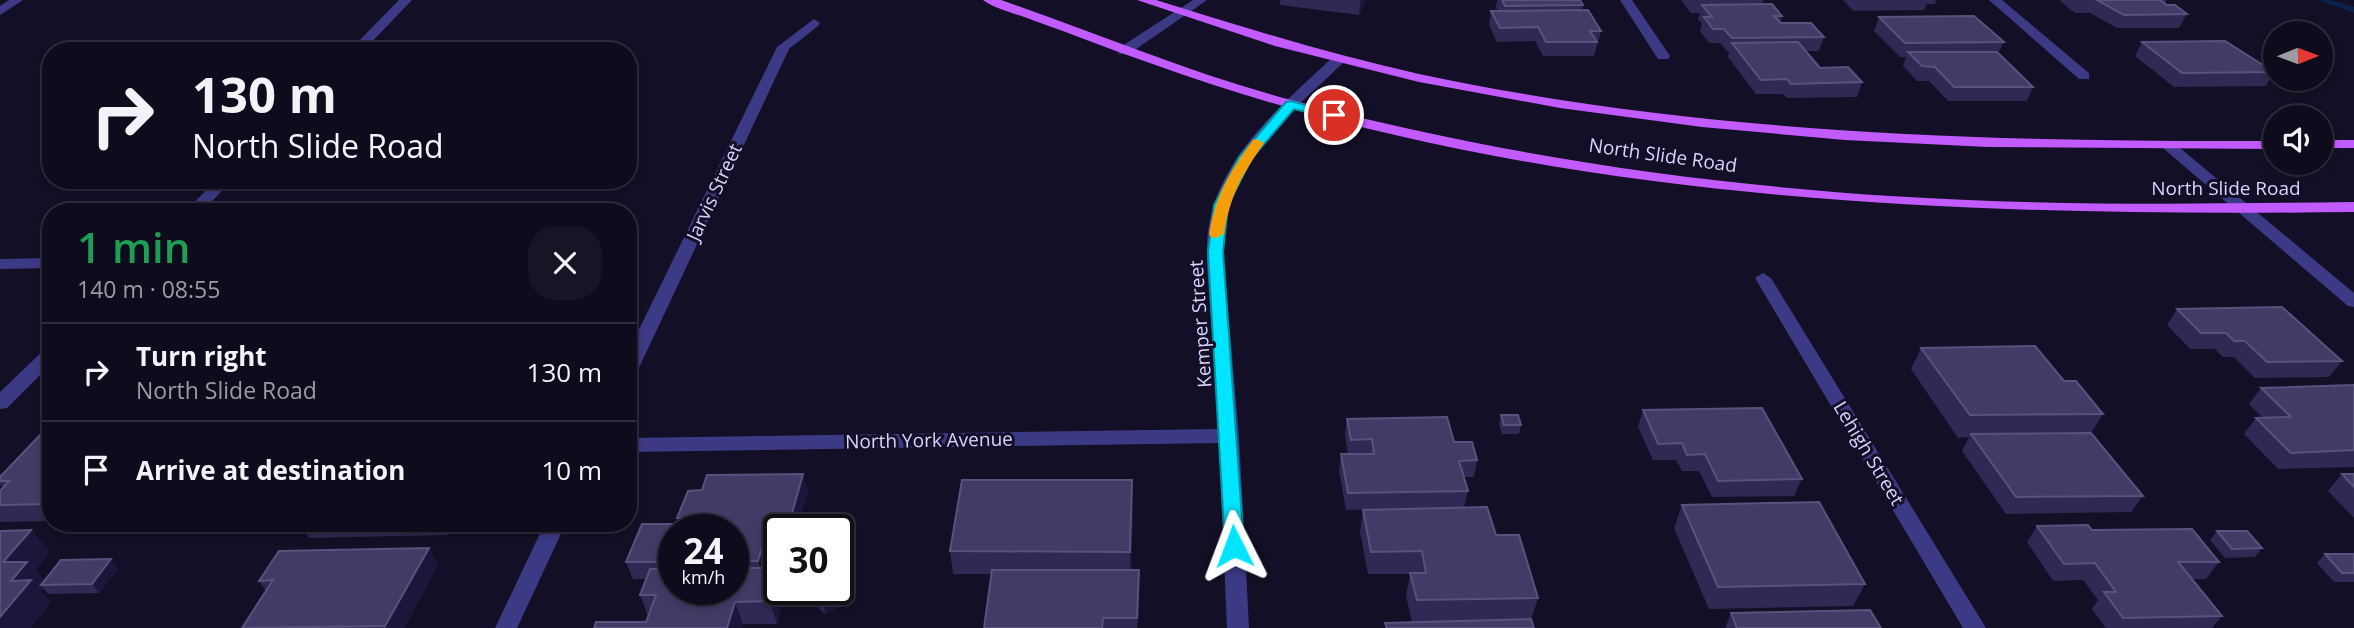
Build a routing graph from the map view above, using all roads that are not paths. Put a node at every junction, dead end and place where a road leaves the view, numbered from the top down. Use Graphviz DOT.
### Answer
graph roads {
  1 [pos="17,0"];
  2 [pos="406,0"];
  3 [pos="989,0"];
  4 [pos="1143,0"];
  5 [pos="1201,0"];
  6 [pos="1626,0"];
  7 [pos="1995,0"];
  8 [pos="0,11"];
  9 [pos="1181,13"];
  10 [pos="814,23"];
  11 [pos="364,42"];
  12 [pos="1124,51"];
  13 [pos="1663,56"];
  14 [pos="1338,60"];
  15 [pos="2084,76"];
  16 [pos="1291,104"];
  17 [pos="2333,144"];
  18 [pos="2354,144"];
  19 [pos="2263,145"];
  20 [pos="2169,146"];
  21 [pos="216,189"];
  22 [pos="202,203"];
  23 [pos="2354,207"];
  24 [pos="2243,208"];
  25 [pos="42,263"];
  26 [pos="0,264"];
  27 [pos="1763,278"];
  28 [pos="2354,302"];
  29 [pos="637,353"];
  30 [pos="42,362"];
  31 [pos="0,403"];
  32 [pos="1229,436"];
  33 [pos="637,445"];
  34 [pos="552,532"];
  35 [pos="506,628"];
  36 [pos="1238,628"];
  37 [pos="1975,628"];
  1 -- 8 [label="street"];
  2 -- 11 [label="street"];
  3 -- 12 [label="main road, North Slide Road"];
  4 -- 9 [label="main road, North Slide Road"];
  5 -- 9 [label="street"];
  6 -- 13 [label="street"];
  7 -- 15 [label="street"];
  9 -- 12 [label="street"];
  9 -- 14 [label="main road, North Slide Road"];
  10 -- 29 [label="street, Jarvis Street"];
  12 -- 16 [label="main road, North Slide Road"];
  14 -- 16 [label="street, Kemper Street"];
  14 -- 20 [label="main road, North Slide Road"];
  16 -- 24 [label="main road, North Slide Road"];
  16 -- 32 [label="street, Kemper Street"];
  17 -- 18 [label="main road"];
  19 -- 20 [label="main road, North Slide Road"];
  20 -- 24 [label="street"];
  21 -- 22 [label="street"];
  23 -- 24 [label="main road, North Slide Road"];
  24 -- 28 [label="street"];
  25 -- 26 [label="street"];
  27 -- 37 [label="street, Lehigh Street"];
  30 -- 31 [label="street"];
  32 -- 33 [label="street, North York Avenue"];
  32 -- 36 [label="street, Kemper Street"];
  34 -- 35 [label="street"];
}
